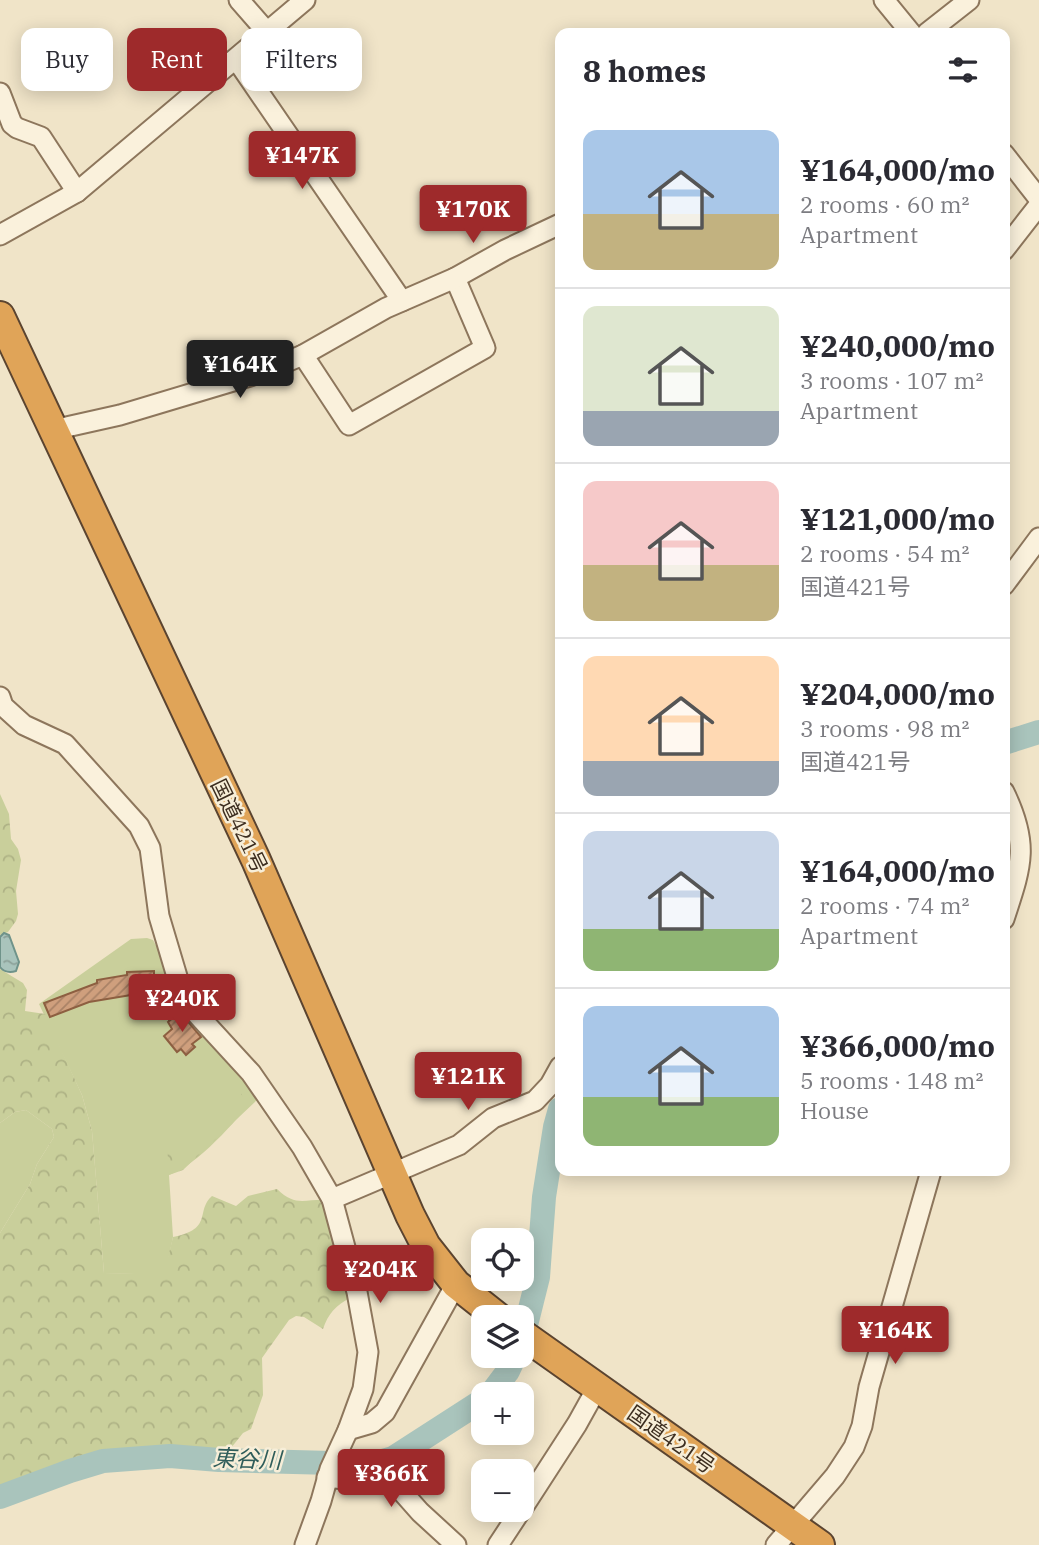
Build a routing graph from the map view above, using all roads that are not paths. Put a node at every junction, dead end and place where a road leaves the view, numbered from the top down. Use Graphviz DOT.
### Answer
graph roads {
  1 [pos="239,0"];
  2 [pos="305,0"];
  3 [pos="884,0"];
  4 [pos="970,0"];
  5 [pos="264,28"];
  6 [pos="272,28"];
  7 [pos="907,28"];
  8 [pos="934,28"];
  9 [pos="241,55"];
  10 [pos="236,59"];
  11 [pos="0,93"];
  12 [pos="1010,162"];
  13 [pos="77,192"];
  14 [pos="1039,200"];
  15 [pos="1039,205"];
  16 [pos="555,226"];
  17 [pos="0,235"];
  18 [pos="1010,242"];
  19 [pos="454,278"];
  20 [pos="402,301"];
  21 [pos="0,316"];
  22 [pos="303,355"];
  23 [pos="53,430"];
  24 [pos="1039,538"];
  25 [pos="1010,577"];
  26 [pos="0,697"];
  27 [pos="1010,804"];
  28 [pos="1010,901"];
  29 [pos="555,1076"];
  30 [pos="391,1173"];
  31 [pos="930,1176"];
  32 [pos="332,1199"];
  33 [pos="456,1284"];
  34 [pos="483,1305"];
  35 [pos="534,1344"];
  36 [pos="597,1388"];
  37 [pos="348,1430"];
  38 [pos="331,1467"];
  39 [pos="534,1490"];
  40 [pos="513,1522"];
  41 [pos="784,1535"];
  42 [pos="305,1545"];
  43 [pos="456,1545"];
  44 [pos="498,1545"];
  45 [pos="820,1545"];
  1 -- 5 [label="street"];
  2 -- 6 [label="street"];
  3 -- 7 [label="street"];
  4 -- 8 [label="street"];
  9 -- 10 [label="street"];
  10 -- 13 [label="street"];
  10 -- 20 [label="street"];
  11 -- 13 [label="street"];
  12 -- 14 [label="street"];
  13 -- 17 [label="street"];
  15 -- 18 [label="street"];
  16 -- 19 [label="street"];
  19 -- 20 [label="street"];
  19 -- 22 [label="street"];
  20 -- 22 [label="street"];
  21 -- 23 [label="highway, 国道421号"];
  22 -- 23 [label="street"];
  23 -- 30 [label="highway, 国道421号"];
  24 -- 25 [label="street"];
  26 -- 32 [label="street"];
  27 -- 28 [label="street"];
  29 -- 30 [label="street"];
  30 -- 32 [label="street"];
  30 -- 33 [label="highway, 国道421号"];
  31 -- 41 [label="street"];
  32 -- 37 [label="street"];
  33 -- 34 [label="highway, 国道421号"];
  33 -- 37 [label="street"];
  35 -- 36 [label="highway, 国道421号"];
  36 -- 39 [label="street"];
  36 -- 41 [label="highway, 国道421号"];
  37 -- 38 [label="street"];
  38 -- 42 [label="street"];
  38 -- 43 [label="street"];
  40 -- 44 [label="street"];
  41 -- 45 [label="highway, 国道421号"];
}
